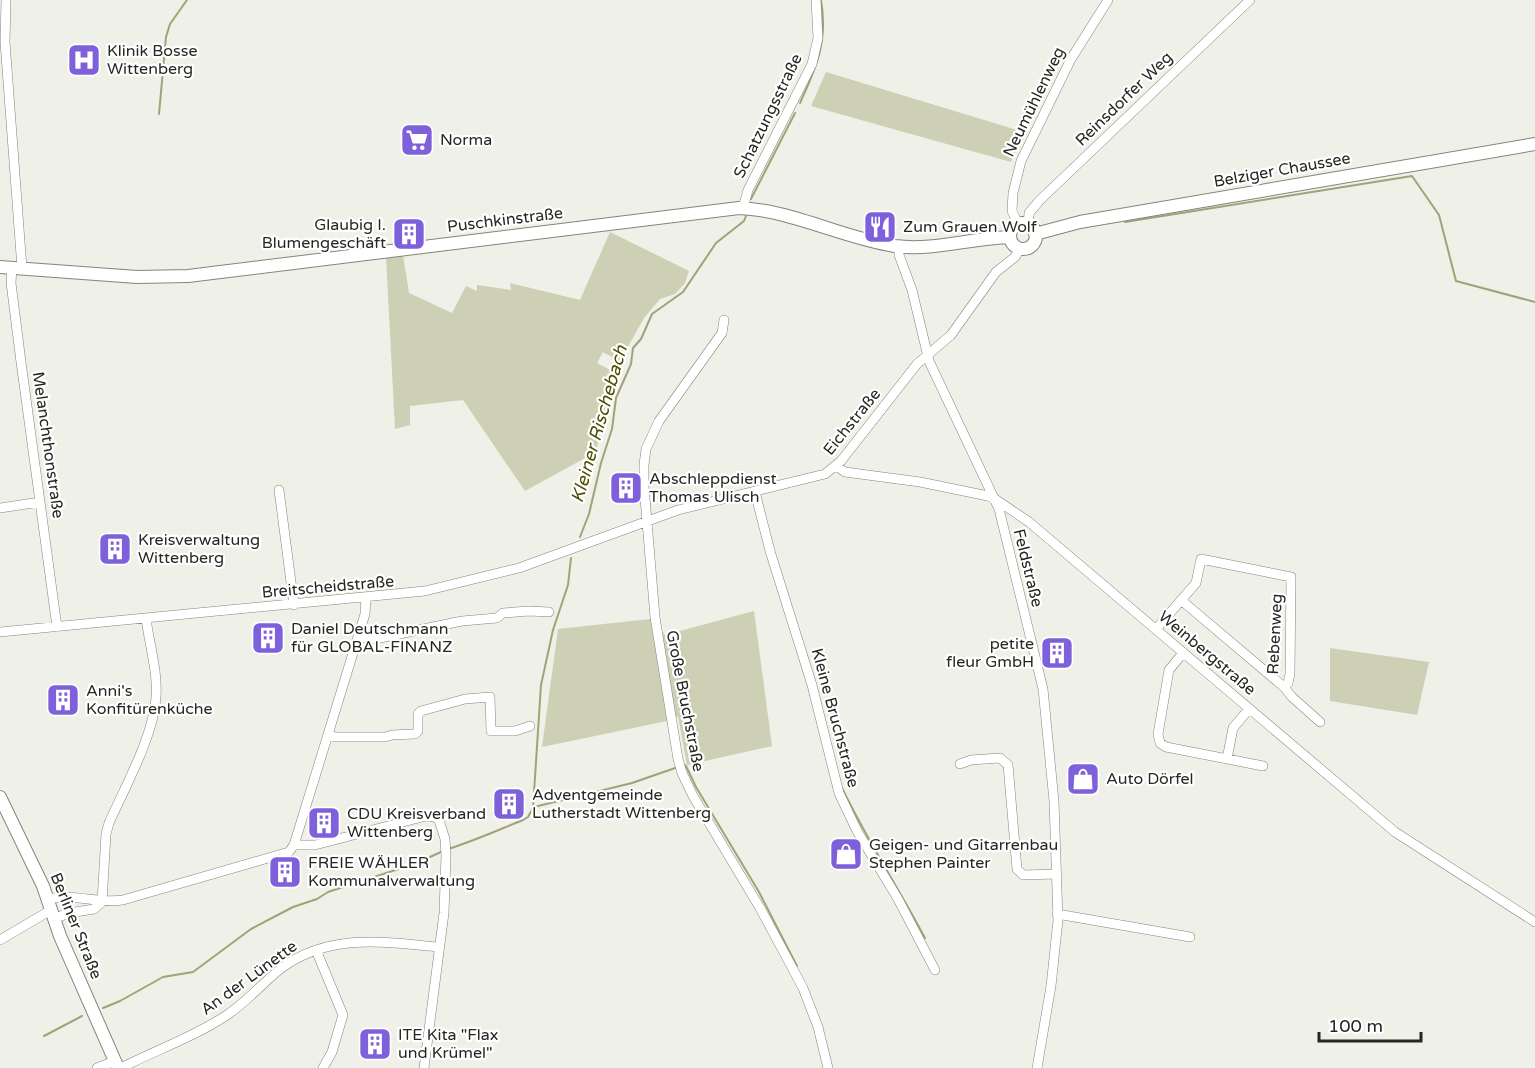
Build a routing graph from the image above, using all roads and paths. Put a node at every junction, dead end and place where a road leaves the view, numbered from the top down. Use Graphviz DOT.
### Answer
graph roads {
  1 [pos="816,0"];
  2 [pos="1108,0"];
  3 [pos="1250,0"];
  4 [pos="4,2"];
  5 [pos="5,107"];
  6 [pos="1535,144"];
  7 [pos="747,208"];
  8 [pos="1027,228"];
  9 [pos="1010,237"];
  10 [pos="899,246"];
  11 [pos="1020,249"];
  12 [pos="11,267"];
  13 [pos="724,320"];
  14 [pos="927,355"];
  15 [pos="836,466"];
  16 [pos="279,490"];
  17 [pos="755,492"];
  18 [pos="995,499"];
  19 [pos="40,502"];
  20 [pos="0,508"];
  21 [pos="647,521"];
  22 [pos="366,598"];
  23 [pos="1181,600"];
  24 [pos="294,605"];
  25 [pos="549,612"];
  26 [pos="146,618"];
  27 [pos="57,627"];
  28 [pos="1156,629"];
  29 [pos="0,632"];
  30 [pos="358,637"];
  31 [pos="1183,653"];
  32 [pos="1284,687"];
  33 [pos="1249,709"];
  34 [pos="1320,722"];
  35 [pos="530,726"];
  36 [pos="328,735"];
  37 [pos="1227,759"];
  38 [pos="960,764"];
  39 [pos="1263,766"];
  40 [pos="0,797"];
  41 [pos="294,845"];
  42 [pos="1056,874"];
  43 [pos="102,902"];
  44 [pos="51,909"];
  45 [pos="1058,914"];
  46 [pos="1535,922"];
  47 [pos="1190,937"];
  48 [pos="0,940"];
  49 [pos="438,947"];
  50 [pos="316,950"];
  51 [pos="935,970"];
  52 [pos="118,1066"];
  53 [pos="97,1068"];
  54 [pos="323,1068"];
  55 [pos="424,1068"];
  56 [pos="828,1068"];
  57 [pos="1037,1068"];
  1 -- 7 [label="street, Schatzungsstraße"];
  2 -- 8 [label="street, Neumühlenweg"];
  3 -- 8 [label="street, Reinsdorfer Weg"];
  4 -- 5 [label="street, Melanchthonstraße"];
  5 -- 12 [label="street, Melanchthonstraße"];
  6 -- 8 [label="main road, Belziger Chaussee"];
  7 -- 10 [label="main road, Puschkinstraße"];
  7 -- 12 [label="main road, Puschkinstraße"];
  8 -- 9 [label="main road"];
  8 -- 11 [label="main road"];
  9 -- 10 [label="main road, Puschkinstraße"];
  9 -- 11 [label="main road"];
  10 -- 14 [label="street, Feldstraße"];
  11 -- 14 [label="street, Eichstraße"];
  12 -- 19 [label="street, Melanchthonstraße"];
  13 -- 21 [label="street, Große Bruchstraße"];
  14 -- 15 [label="street, Eichstraße"];
  14 -- 18 [label="street, Feldstraße"];
  15 -- 17 [label="street, Eichstraße"];
  15 -- 18 [label="street, Weinbergstraße"];
  16 -- 24 [label="street"];
  17 -- 21 [label="street, Eichstraße"];
  17 -- 51 [label="street, Kleine Bruchstraße"];
  18 -- 28 [label="street, Weinbergstraße"];
  18 -- 42 [label="street, Feldstraße"];
  19 -- 20 [label="street"];
  19 -- 27 [label="street, Melanchthonstraße"];
  21 -- 22 [label="street, Breitscheidstraße"];
  21 -- 56 [label="street, Große Bruchstraße"];
  22 -- 24 [label="street, Breitscheidstraße"];
  22 -- 30 [label="street"];
  23 -- 28 [label="street, Rebenweg"];
  23 -- 32 [label="street, Rebenweg"];
  23 -- 32 [label="street, Rebenweg"];
  24 -- 26 [label="street, Breitscheidstraße"];
  25 -- 30 [label="street"];
  26 -- 27 [label="street, Breitscheidstraße"];
  26 -- 43 [label="street"];
  27 -- 29 [label="street, Breitscheidstraße"];
  28 -- 31 [label="street, Weinbergstraße"];
  30 -- 36 [label="street"];
  31 -- 33 [label="street, Weinbergstraße"];
  31 -- 37 [label="street"];
  32 -- 34 [label="street, Rebenweg"];
  33 -- 37 [label="street"];
  33 -- 46 [label="street, Weinbergstraße"];
  35 -- 36 [label="street"];
  36 -- 41 [label="street"];
  37 -- 39 [label="street"];
  38 -- 42 [label="street"];
  40 -- 44 [label="main road, Berliner Straße"];
  41 -- 43 [label="street"];
  41 -- 49 [label="street"];
  42 -- 45 [label="street, Feldstraße"];
  43 -- 44 [label="street"];
  43 -- 44 [label="street"];
  44 -- 48 [label="street"];
  44 -- 52 [label="main road, Berliner Straße"];
  45 -- 47 [label="street"];
  45 -- 57 [label="street, Feldstraße"];
  49 -- 50 [label="street, An der Lünette"];
  49 -- 55 [label="street"];
  50 -- 52 [label="street, An der Lünette"];
  50 -- 54 [label="street"];
  52 -- 53 [label="street, An der Lünette"];
}
